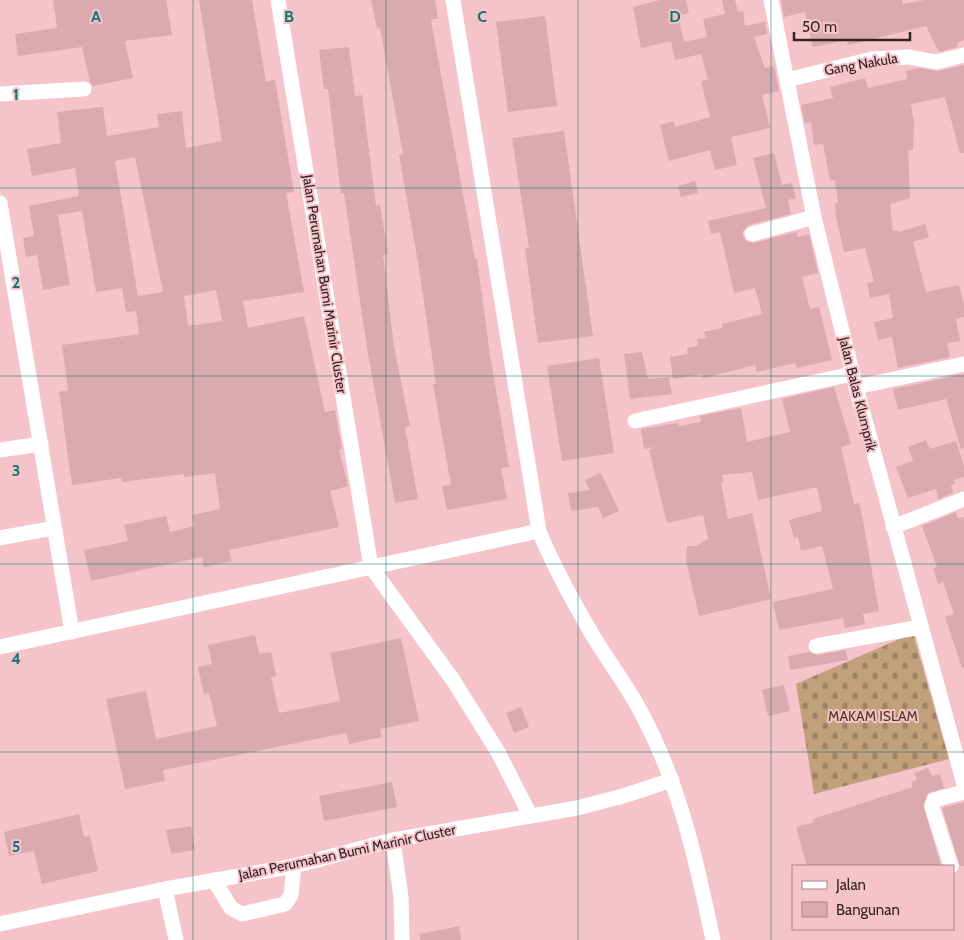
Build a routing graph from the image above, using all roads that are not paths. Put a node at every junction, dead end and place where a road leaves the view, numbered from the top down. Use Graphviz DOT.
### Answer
graph roads {
  1 [pos="278,0"];
  2 [pos="453,0"];
  3 [pos="771,0"];
  4 [pos="964,55"];
  5 [pos="787,80"];
  6 [pos="84,89"];
  7 [pos="0,94"];
  8 [pos="0,204"];
  9 [pos="814,217"];
  10 [pos="752,234"];
  11 [pos="964,364"];
  12 [pos="854,381"];
  13 [pos="635,421"];
  14 [pos="40,444"];
  15 [pos="0,450"];
  16 [pos="964,499"];
  17 [pos="893,527"];
  18 [pos="54,528"];
  19 [pos="539,531"];
  20 [pos="0,538"];
  21 [pos="371,567"];
  22 [pos="922,627"];
  23 [pos="72,632"];
  24 [pos="816,646"];
  25 [pos="0,647"];
  26 [pos="960,753"];
  27 [pos="672,780"];
  28 [pos="964,784"];
  29 [pos="964,792"];
  30 [pos="530,815"];
  31 [pos="393,840"];
  32 [pos="950,865"];
  33 [pos="294,866"];
  34 [pos="214,880"];
  35 [pos="165,889"];
  36 [pos="0,924"];
  37 [pos="176,940"];
  38 [pos="402,940"];
  39 [pos="713,940"];
  1 -- 21 [label="street, Jalan Perumahan Bumi Marinir Cluster"];
  2 -- 19 [label="street"];
  3 -- 5 [label="street, Jalan Balas Klumprik"];
  4 -- 5 [label="street, Gang Nakula"];
  5 -- 9 [label="street, Jalan Balas Klumprik"];
  6 -- 7 [label="street"];
  8 -- 14 [label="street"];
  9 -- 10 [label="street"];
  9 -- 12 [label="street, Jalan Balas Klumprik"];
  11 -- 12 [label="street"];
  12 -- 13 [label="street"];
  12 -- 17 [label="street, Jalan Balas Klumprik"];
  14 -- 15 [label="street"];
  14 -- 18 [label="street"];
  16 -- 17 [label="street"];
  17 -- 22 [label="street, Jalan Balas Klumprik"];
  18 -- 20 [label="street"];
  18 -- 23 [label="street"];
  19 -- 21 [label="street"];
  19 -- 27 [label="street"];
  21 -- 23 [label="street"];
  21 -- 30 [label="street, Jalan Perumahan Bumi Marinir Cluster"];
  22 -- 24 [label="street"];
  22 -- 26 [label="street, Jalan Balas Klumprik"];
  23 -- 25 [label="street"];
  26 -- 28 [label="street, Jalan Balas Klumprik"];
  27 -- 30 [label="street, Jalan Perumahan Bumi Marinir Cluster"];
  27 -- 39 [label="street"];
  29 -- 32 [label="street"];
  30 -- 31 [label="street, Jalan Perumahan Bumi Marinir Cluster"];
  31 -- 33 [label="street, Jalan Perumahan Bumi Marinir Cluster"];
  31 -- 38 [label="street"];
  33 -- 34 [label="street, Jalan Perumahan Bumi Marinir Cluster"];
  33 -- 34 [label="street"];
  34 -- 35 [label="street, Jalan Perumahan Bumi Marinir Cluster"];
  35 -- 36 [label="street, Jalan Perumahan Bumi Marinir Cluster"];
  35 -- 37 [label="street"];
}
